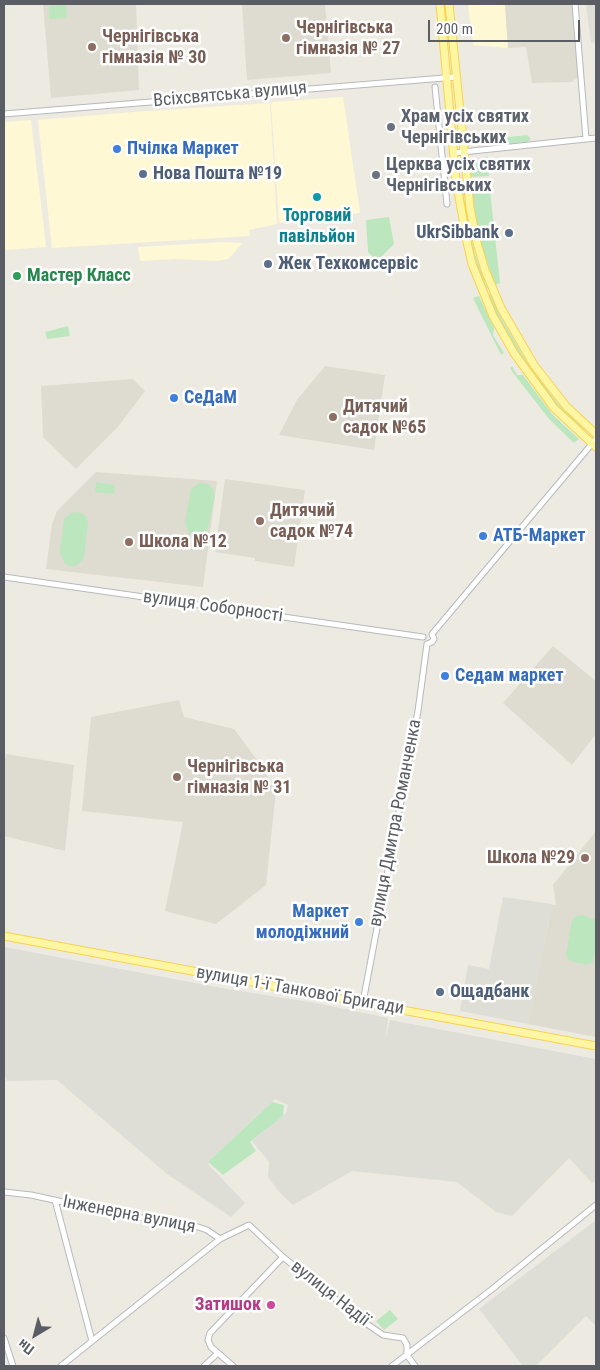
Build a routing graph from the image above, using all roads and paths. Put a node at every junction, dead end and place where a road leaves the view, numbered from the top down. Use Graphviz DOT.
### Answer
graph roads {
  1 [pos="440,4"];
  2 [pos="449,4"];
  3 [pos="575,4"];
  4 [pos="447,77"];
  5 [pos="456,77"];
  6 [pos="435,87"];
  7 [pos="4,114"];
  8 [pos="596,138"];
  9 [pos="586,139"];
  10 [pos="463,152"];
  11 [pos="453,153"];
  12 [pos="447,204"];
  13 [pos="596,434"];
  14 [pos="595,443"];
  15 [pos="4,577"];
  16 [pos="432,634"];
  17 [pos="423,637"];
  18 [pos="427,644"];
  19 [pos="4,936"];
  20 [pos="363,1002"];
  21 [pos="596,1046"];
  22 [pos="4,1192"];
  23 [pos="55,1200"];
  24 [pos="596,1205"];
  25 [pos="249,1224"];
  26 [pos="220,1239"];
  27 [pos="283,1257"];
  28 [pos="4,1338"];
  29 [pos="92,1340"];
  30 [pos="218,1353"];
  31 [pos="406,1355"];
  32 [pos="13,1366"];
  33 [pos="60,1366"];
  34 [pos="204,1366"];
  35 [pos="233,1366"];
  36 [pos="392,1366"];
  37 [pos="415,1366"];
  1 -- 4 [label="main road"];
  2 -- 5 [label="main road"];
  3 -- 9 [label="street"];
  4 -- 5 [label="street, Всіхсвятська вулиця"];
  4 -- 7 [label="street, Всіхсвятська вулиця"];
  4 -- 11 [label="main road"];
  5 -- 10 [label="main road"];
  6 -- 12 [label="street"];
  8 -- 9 [label="street"];
  9 -- 10 [label="street"];
  10 -- 11 [label="street"];
  10 -- 13 [label="main road"];
  11 -- 14 [label="main road"];
  14 -- 16 [label="street"];
  15 -- 17 [label="street, вулиця Соборності"];
  16 -- 17 [label="street, вулиця Соборності"];
  16 -- 18 [label="street"];
  17 -- 18 [label="street"];
  18 -- 20 [label="street, вулиця Дмитра Романченка"];
  19 -- 20 [label="main road, вулиця 1-ї Танкової Бригади"];
  20 -- 21 [label="main road, вулиця 1-ї Танкової Бригади"];
  22 -- 23 [label="street, Інженерна вулиця"];
  23 -- 26 [label="street, Інженерна вулиця"];
  23 -- 29 [label="street"];
  24 -- 31 [label="street"];
  25 -- 26 [label="street, Інженерна вулиця"];
  25 -- 27 [label="street, вулиця Надії"];
  26 -- 29 [label="street"];
  27 -- 30 [label="street"];
  27 -- 31 [label="street, вулиця Надії"];
  28 -- 32 [label="street"];
  29 -- 33 [label="street"];
  30 -- 34 [label="street"];
  30 -- 35 [label="street"];
  31 -- 36 [label="street"];
  31 -- 37 [label="street"];
}
